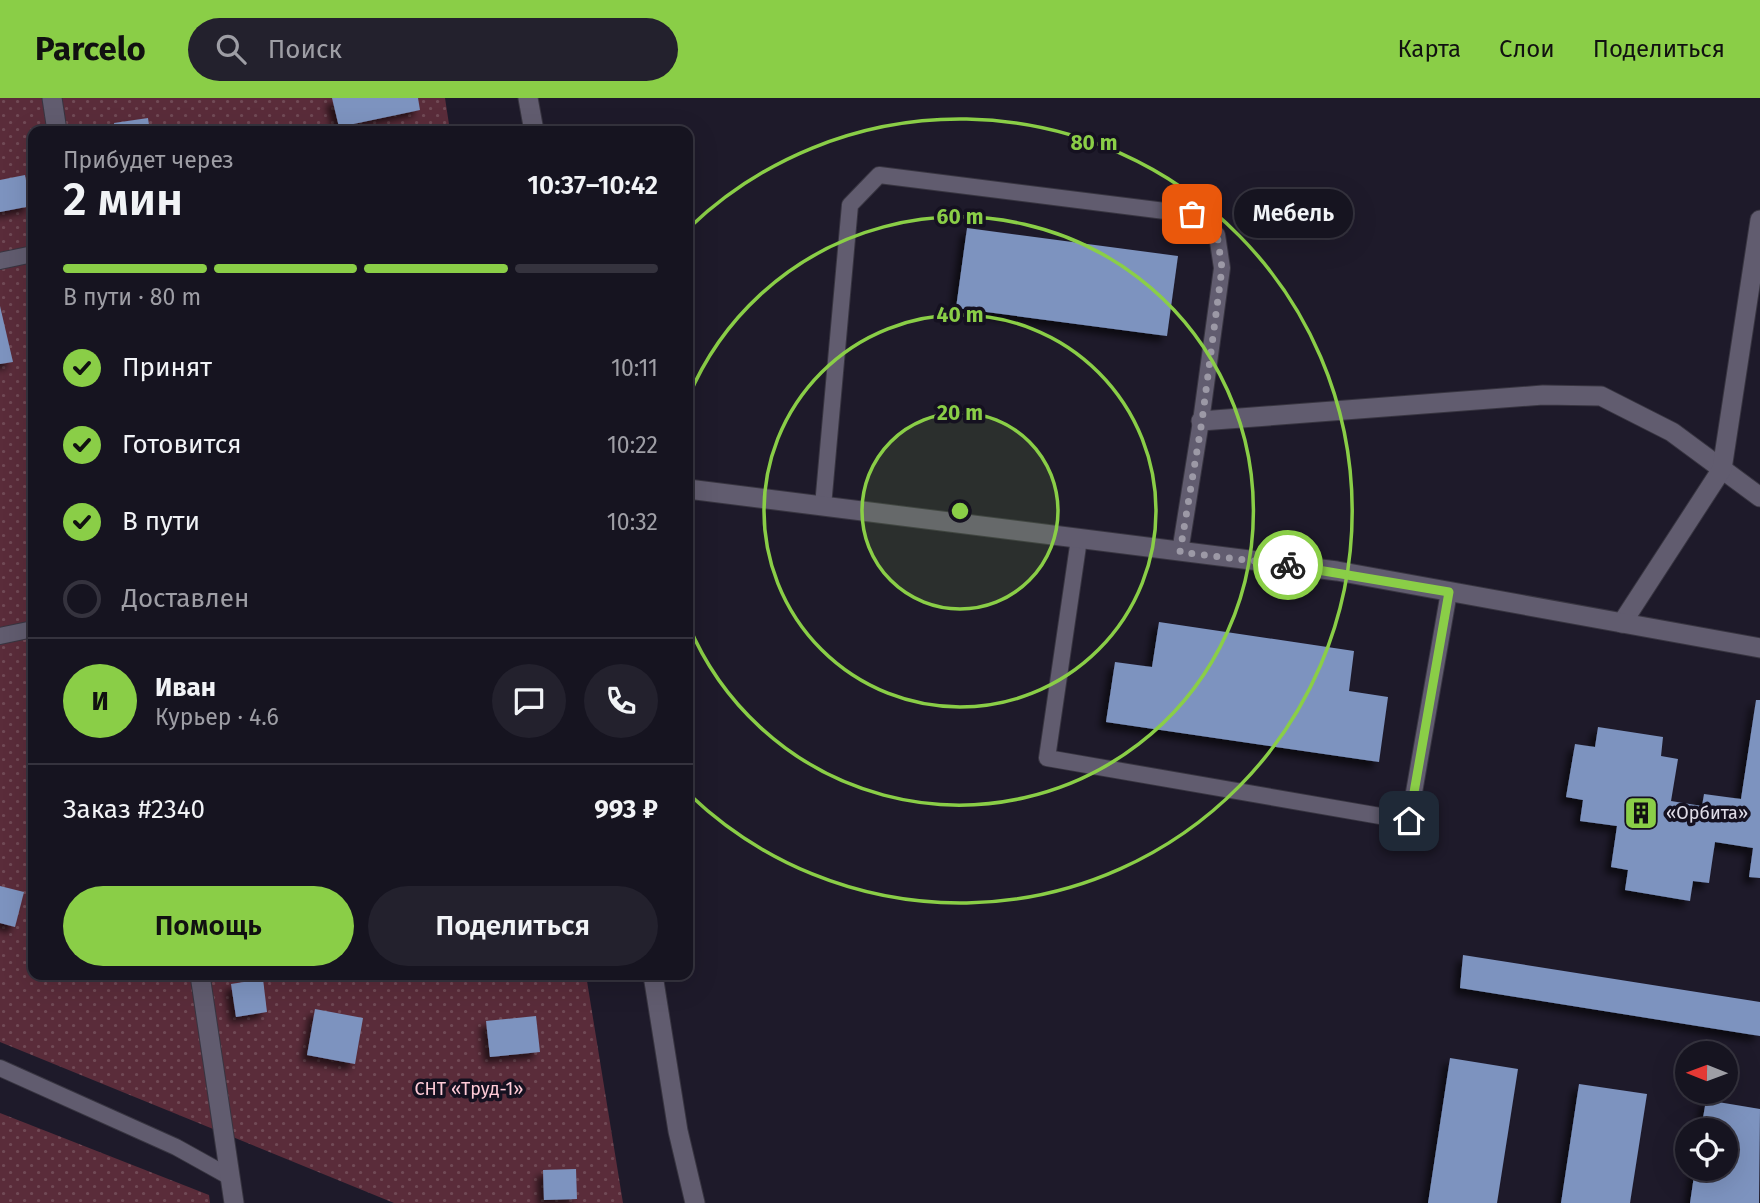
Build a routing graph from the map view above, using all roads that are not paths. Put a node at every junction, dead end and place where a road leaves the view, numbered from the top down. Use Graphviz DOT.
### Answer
graph roads {
  1 [pos="52,98"];
  2 [pos="528,98"];
  3 [pos="56,126"];
  4 [pos="533,126"];
  5 [pos="1760,220"];
  6 [pos="28,255"];
  7 [pos="0,261"];
  8 [pos="1202,421"];
  9 [pos="1722,469"];
  10 [pos="693,490"];
  11 [pos="1760,497"];
  12 [pos="823,506"];
  13 [pos="1079,539"];
  14 [pos="1180,552"];
  15 [pos="1449,592"];
  16 [pos="1622,623"];
  17 [pos="28,630"];
  18 [pos="0,636"];
  19 [pos="1760,648"];
  20 [pos="201,980"];
  21 [pos="654,980"];
  22 [pos="0,1068"];
  23 [pos="230,1177"];
  24 [pos="234,1203"];
  25 [pos="695,1203"];
  1 -- 3 [label="street"];
  2 -- 4 [label="street"];
  5 -- 9 [label="street"];
  6 -- 7 [label="lane"];
  8 -- 9 [label="street"];
  8 -- 12 [label="lane"];
  8 -- 14 [label="lane"];
  9 -- 11 [label="street"];
  9 -- 16 [label="street"];
  10 -- 12 [label="street"];
  12 -- 13 [label="street"];
  13 -- 14 [label="street"];
  13 -- 15 [label="lane"];
  14 -- 15 [label="street"];
  15 -- 16 [label="street"];
  16 -- 19 [label="street"];
  17 -- 18 [label="lane"];
  20 -- 23 [label="street"];
  21 -- 25 [label="street"];
  22 -- 23 [label="lane"];
  23 -- 24 [label="street"];
}
